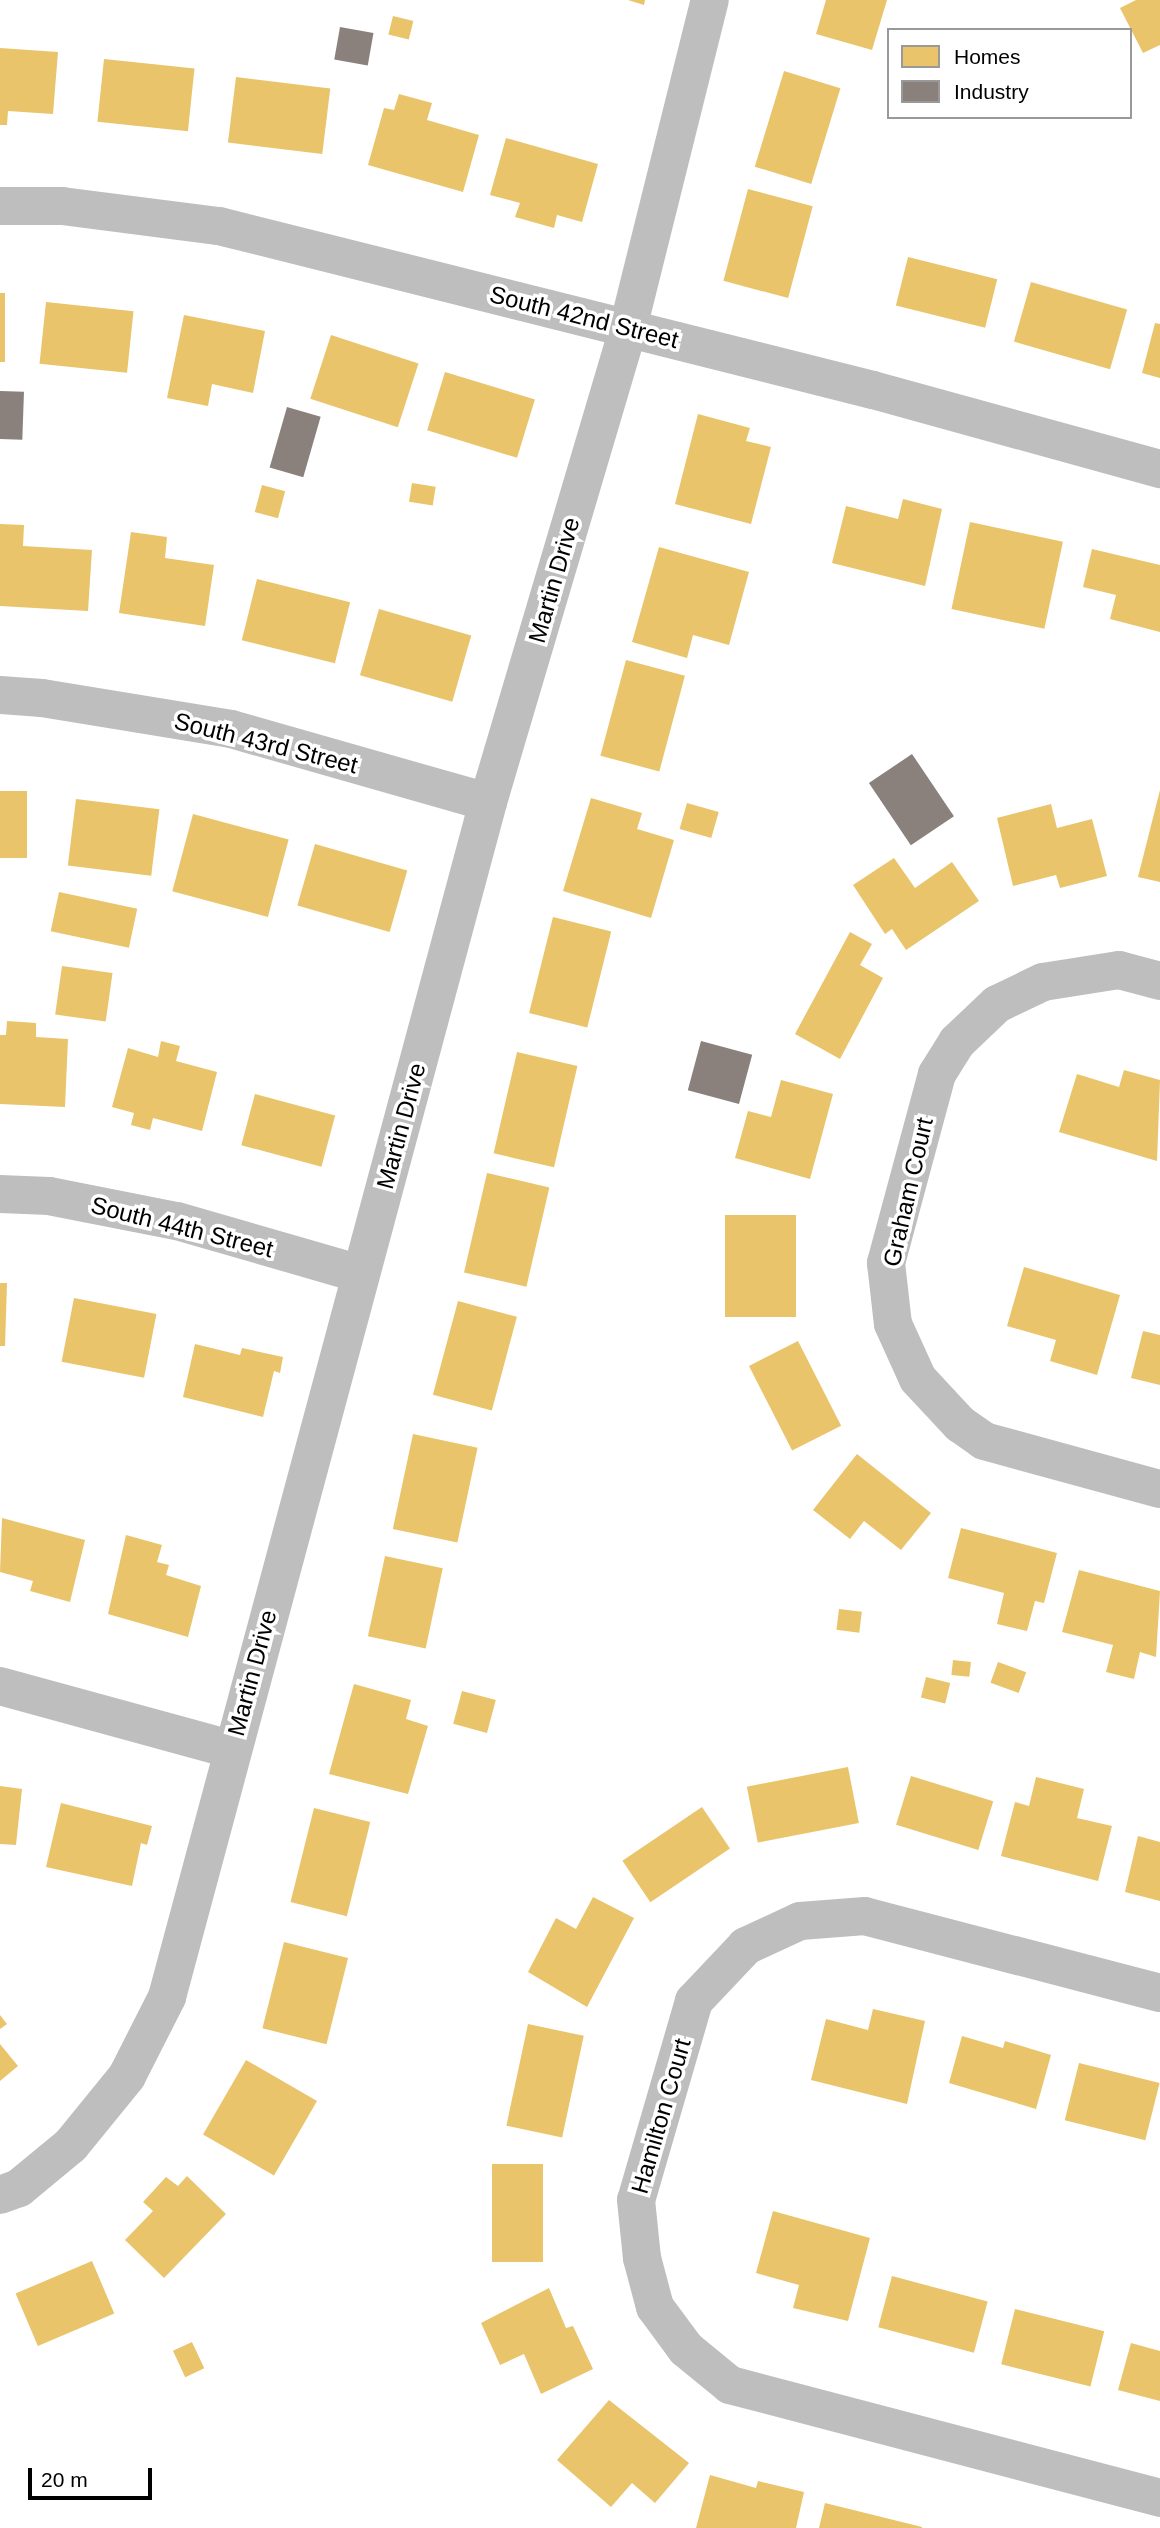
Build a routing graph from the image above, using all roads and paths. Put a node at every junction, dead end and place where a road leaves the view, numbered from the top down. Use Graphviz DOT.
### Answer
graph roads {
  1 [pos="710,0"];
  2 [pos="0,206"];
  3 [pos="628,328"];
  4 [pos="1160,469"];
  5 [pos="0,695"];
  6 [pos="488,802"];
  7 [pos="1160,981"];
  8 [pos="0,1194"];
  9 [pos="361,1274"];
  10 [pos="1160,1489"];
  11 [pos="0,1686"];
  12 [pos="231,1749"];
  13 [pos="1160,1993"];
  14 [pos="0,2195"];
  15 [pos="1160,2498"];
  1 -- 3 [label="street, Martin Drive"];
  2 -- 3 [label="street, South 42nd Street"];
  3 -- 4 [label="street, South 42nd Street"];
  3 -- 6 [label="street, Martin Drive"];
  5 -- 6 [label="street, South 43rd Street"];
  6 -- 9 [label="street, Martin Drive"];
  7 -- 10 [label="street, Graham Court"];
  8 -- 9 [label="street, South 44th Street"];
  9 -- 12 [label="street, Martin Drive"];
  11 -- 12 [label="street"];
  12 -- 14 [label="street, Martin Drive"];
  13 -- 15 [label="street, Hamilton Court"];
}
